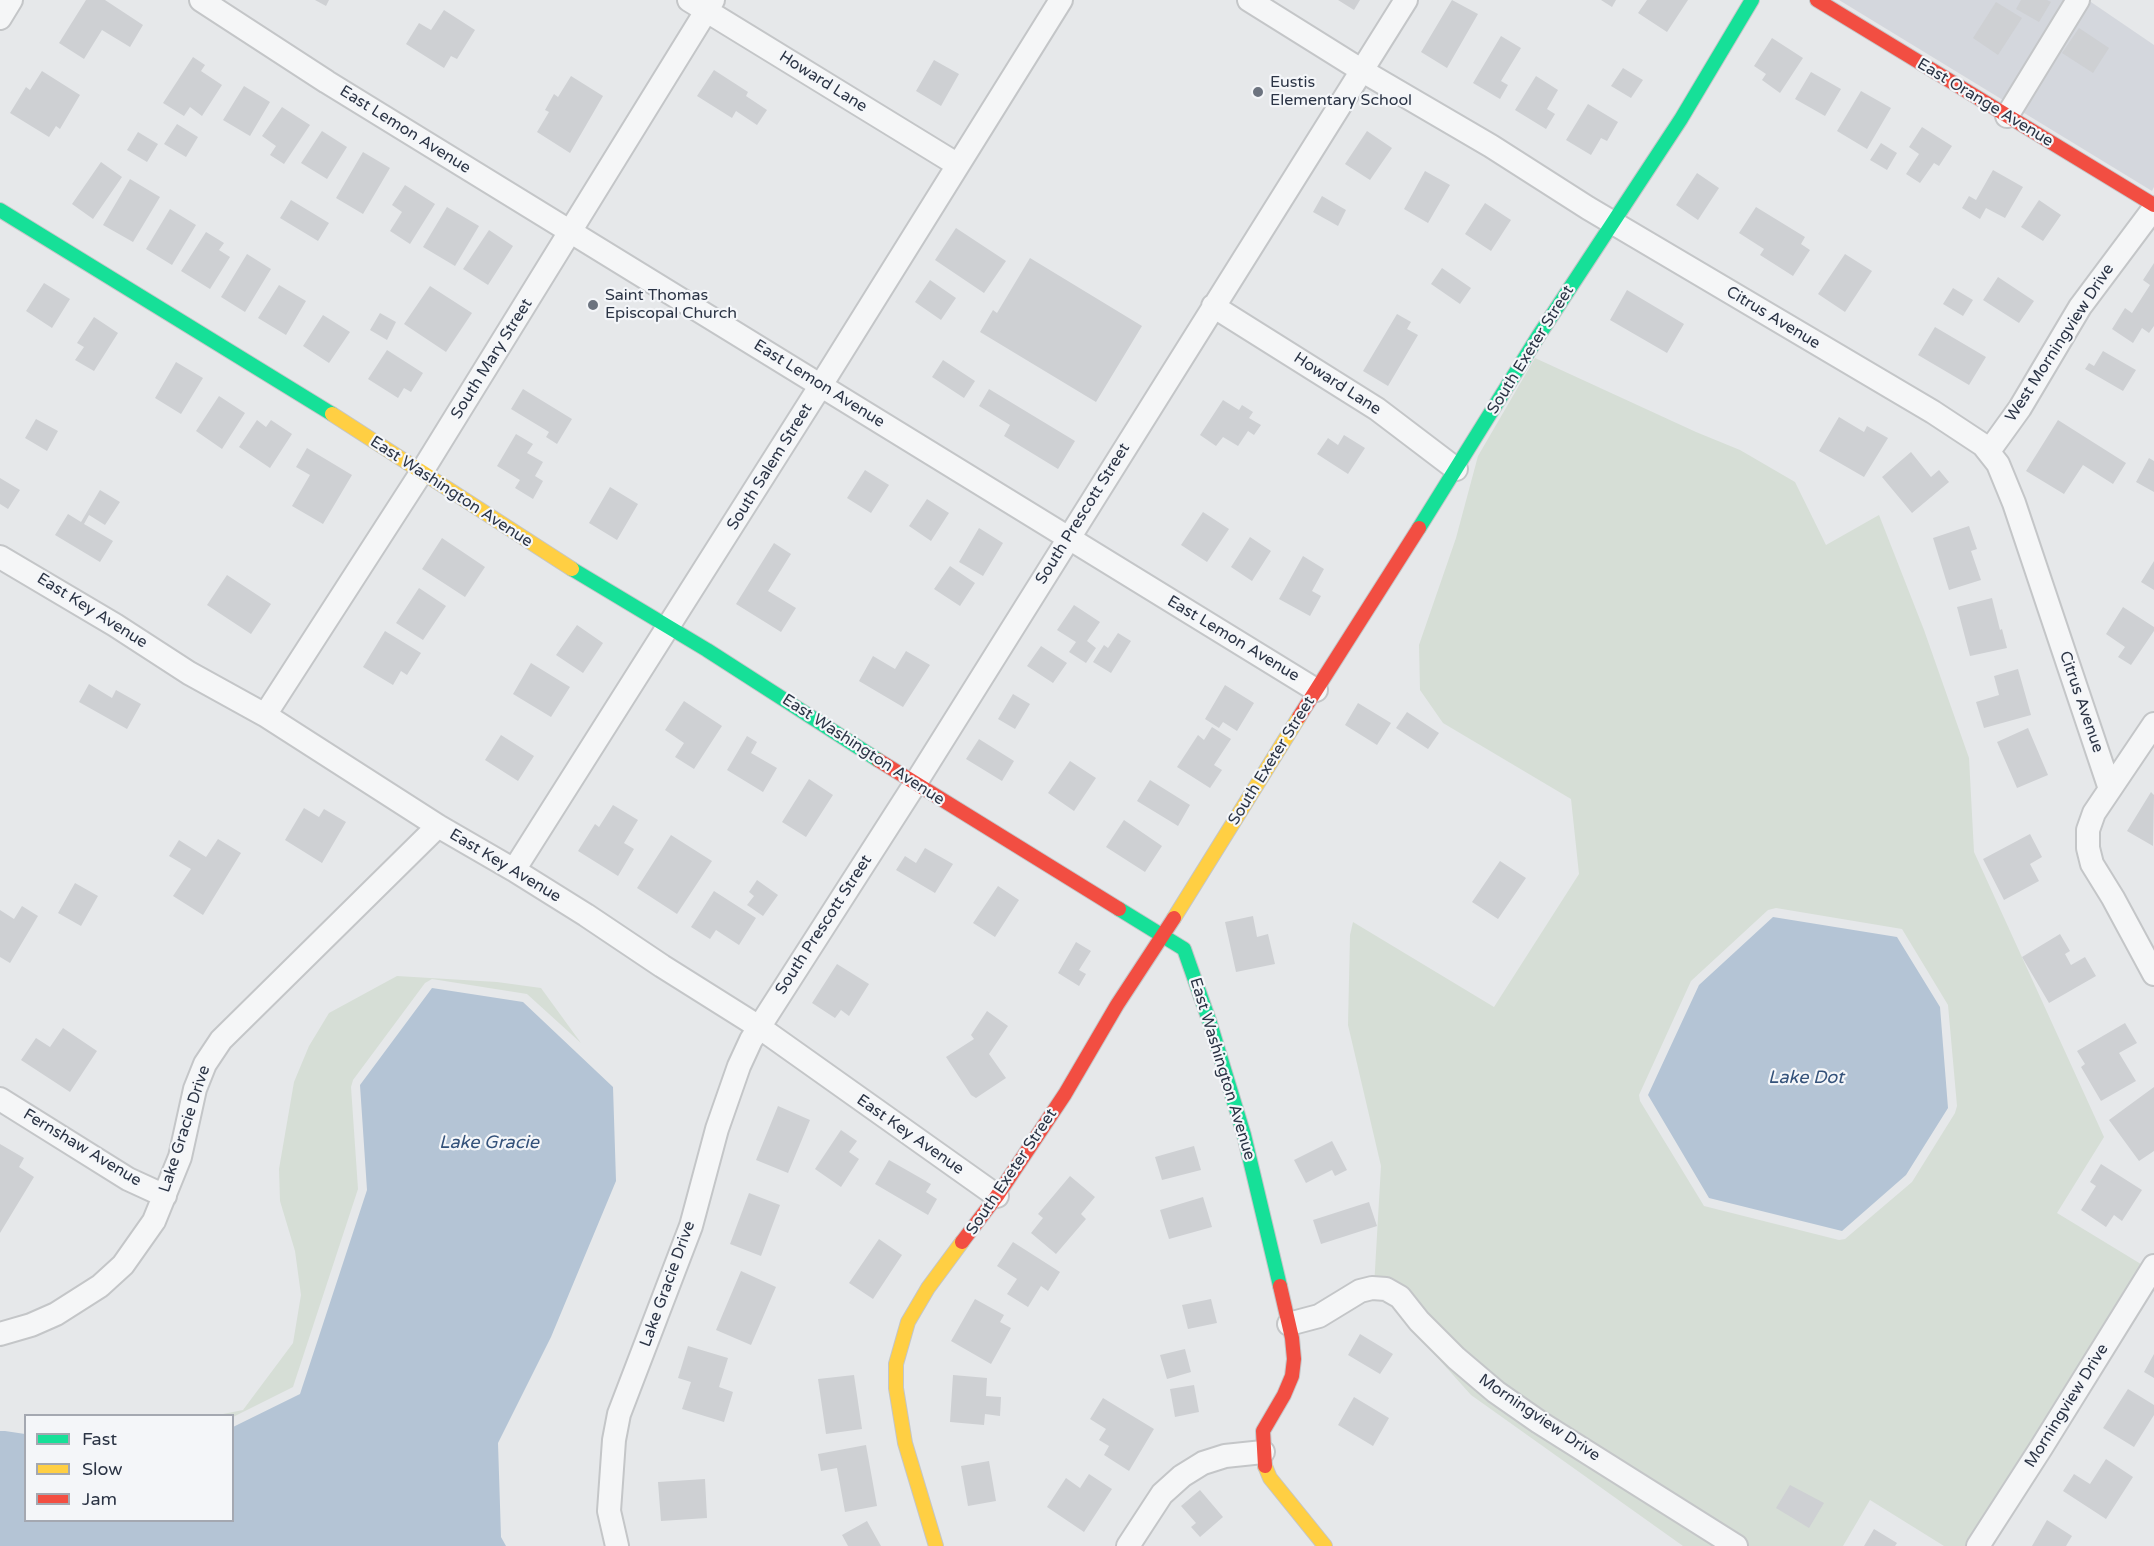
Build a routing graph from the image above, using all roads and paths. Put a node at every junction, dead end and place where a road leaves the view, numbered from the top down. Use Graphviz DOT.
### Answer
graph roads {
  1 [pos="11,0"];
  2 [pos="201,0"];
  3 [pos="1061,0"];
  4 [pos="1249,0"];
  5 [pos="1406,0"];
  6 [pos="1752,0"];
  7 [pos="1817,0"];
  8 [pos="2078,0"];
  9 [pos="703,4"];
  10 [pos="0,18"];
  11 [pos="1361,70"];
  12 [pos="2007,116"];
  13 [pos="958,165"];
  14 [pos="2154,206"];
  15 [pos="0,210"];
  16 [pos="1613,222"];
  17 [pos="571,231"];
  18 [pos="1213,306"];
  19 [pos="821,385"];
  20 [pos="1989,451"];
  21 [pos="1456,468"];
  22 [pos="421,473"];
  23 [pos="1068,538"];
  24 [pos="0,556"];
  25 [pos="668,627"];
  26 [pos="1316,690"];
  27 [pos="266,715"];
  28 [pos="2154,724"];
  29 [pos="915,784"];
  30 [pos="2110,789"];
  31 [pos="438,826"];
  32 [pos="514,870"];
  33 [pos="1163,936"];
  34 [pos="2154,974"];
  35 [pos="759,1027"];
  36 [pos="0,1098"];
  37 [pos="165,1196"];
  38 [pos="997,1196"];
  39 [pos="2154,1266"];
  40 [pos="1289,1324"];
  41 [pos="0,1334"];
  42 [pos="1263,1452"];
  43 [pos="617,1546"];
  44 [pos="936,1546"];
  45 [pos="1128,1546"];
  46 [pos="1325,1546"];
  47 [pos="1736,1546"];
  48 [pos="1978,1546"];
  1 -- 10 [label="street"];
  2 -- 17 [label="street, East Lemon Avenue"];
  3 -- 13 [label="street, South Salem Street"];
  4 -- 11 [label="street, Citrus Avenue"];
  5 -- 11 [label="street, South Prescott Street"];
  6 -- 16 [label="street, South Exeter Street"];
  7 -- 12 [label="street, East Orange Avenue"];
  8 -- 12 [label="street"];
  9 -- 13 [label="street, Howard Lane"];
  9 -- 17 [label="street, South Mary Street"];
  11 -- 16 [label="street, Citrus Avenue"];
  11 -- 18 [label="street, South Prescott Street"];
  12 -- 14 [label="street, East Orange Avenue"];
  13 -- 19 [label="street, South Salem Street"];
  14 -- 20 [label="street, West Morningview Drive"];
  15 -- 22 [label="street, East Washington Avenue"];
  16 -- 20 [label="street, Citrus Avenue"];
  16 -- 21 [label="street, South Exeter Street"];
  17 -- 19 [label="street, East Lemon Avenue"];
  17 -- 22 [label="street, South Mary Street"];
  18 -- 21 [label="street, Howard Lane"];
  18 -- 23 [label="street, South Prescott Street"];
  19 -- 23 [label="street, East Lemon Avenue"];
  19 -- 25 [label="street, South Salem Street"];
  20 -- 30 [label="street, Citrus Avenue"];
  21 -- 26 [label="street, South Exeter Street"];
  22 -- 25 [label="street, East Washington Avenue"];
  22 -- 27 [label="street, South Mary Street"];
  23 -- 26 [label="street, East Lemon Avenue"];
  23 -- 29 [label="street, South Prescott Street"];
  24 -- 27 [label="street, East Key Avenue"];
  25 -- 29 [label="street, East Washington Avenue"];
  25 -- 32 [label="street, South Salem Street"];
  26 -- 33 [label="street, South Exeter Street"];
  27 -- 31 [label="street, East Key Avenue"];
  28 -- 30 [label="street"];
  29 -- 33 [label="street, East Washington Avenue"];
  29 -- 35 [label="street, South Prescott Street"];
  30 -- 34 [label="street"];
  31 -- 32 [label="street, East Key Avenue"];
  31 -- 37 [label="street, Lake Gracie Drive"];
  32 -- 35 [label="street, East Key Avenue"];
  33 -- 38 [label="street, South Exeter Street"];
  33 -- 40 [label="street, East Washington Avenue"];
  35 -- 38 [label="street, East Key Avenue"];
  35 -- 43 [label="street, Lake Gracie Drive"];
  36 -- 37 [label="street, Fernshaw Avenue"];
  37 -- 41 [label="street, Lake Gracie Drive"];
  38 -- 44 [label="street, South Exeter Street"];
  39 -- 48 [label="street, Morningview Drive"];
  40 -- 42 [label="street, East Washington Avenue"];
  40 -- 47 [label="street, Morningview Drive"];
  42 -- 45 [label="street"];
  42 -- 46 [label="street, East Washington Avenue"];
}
